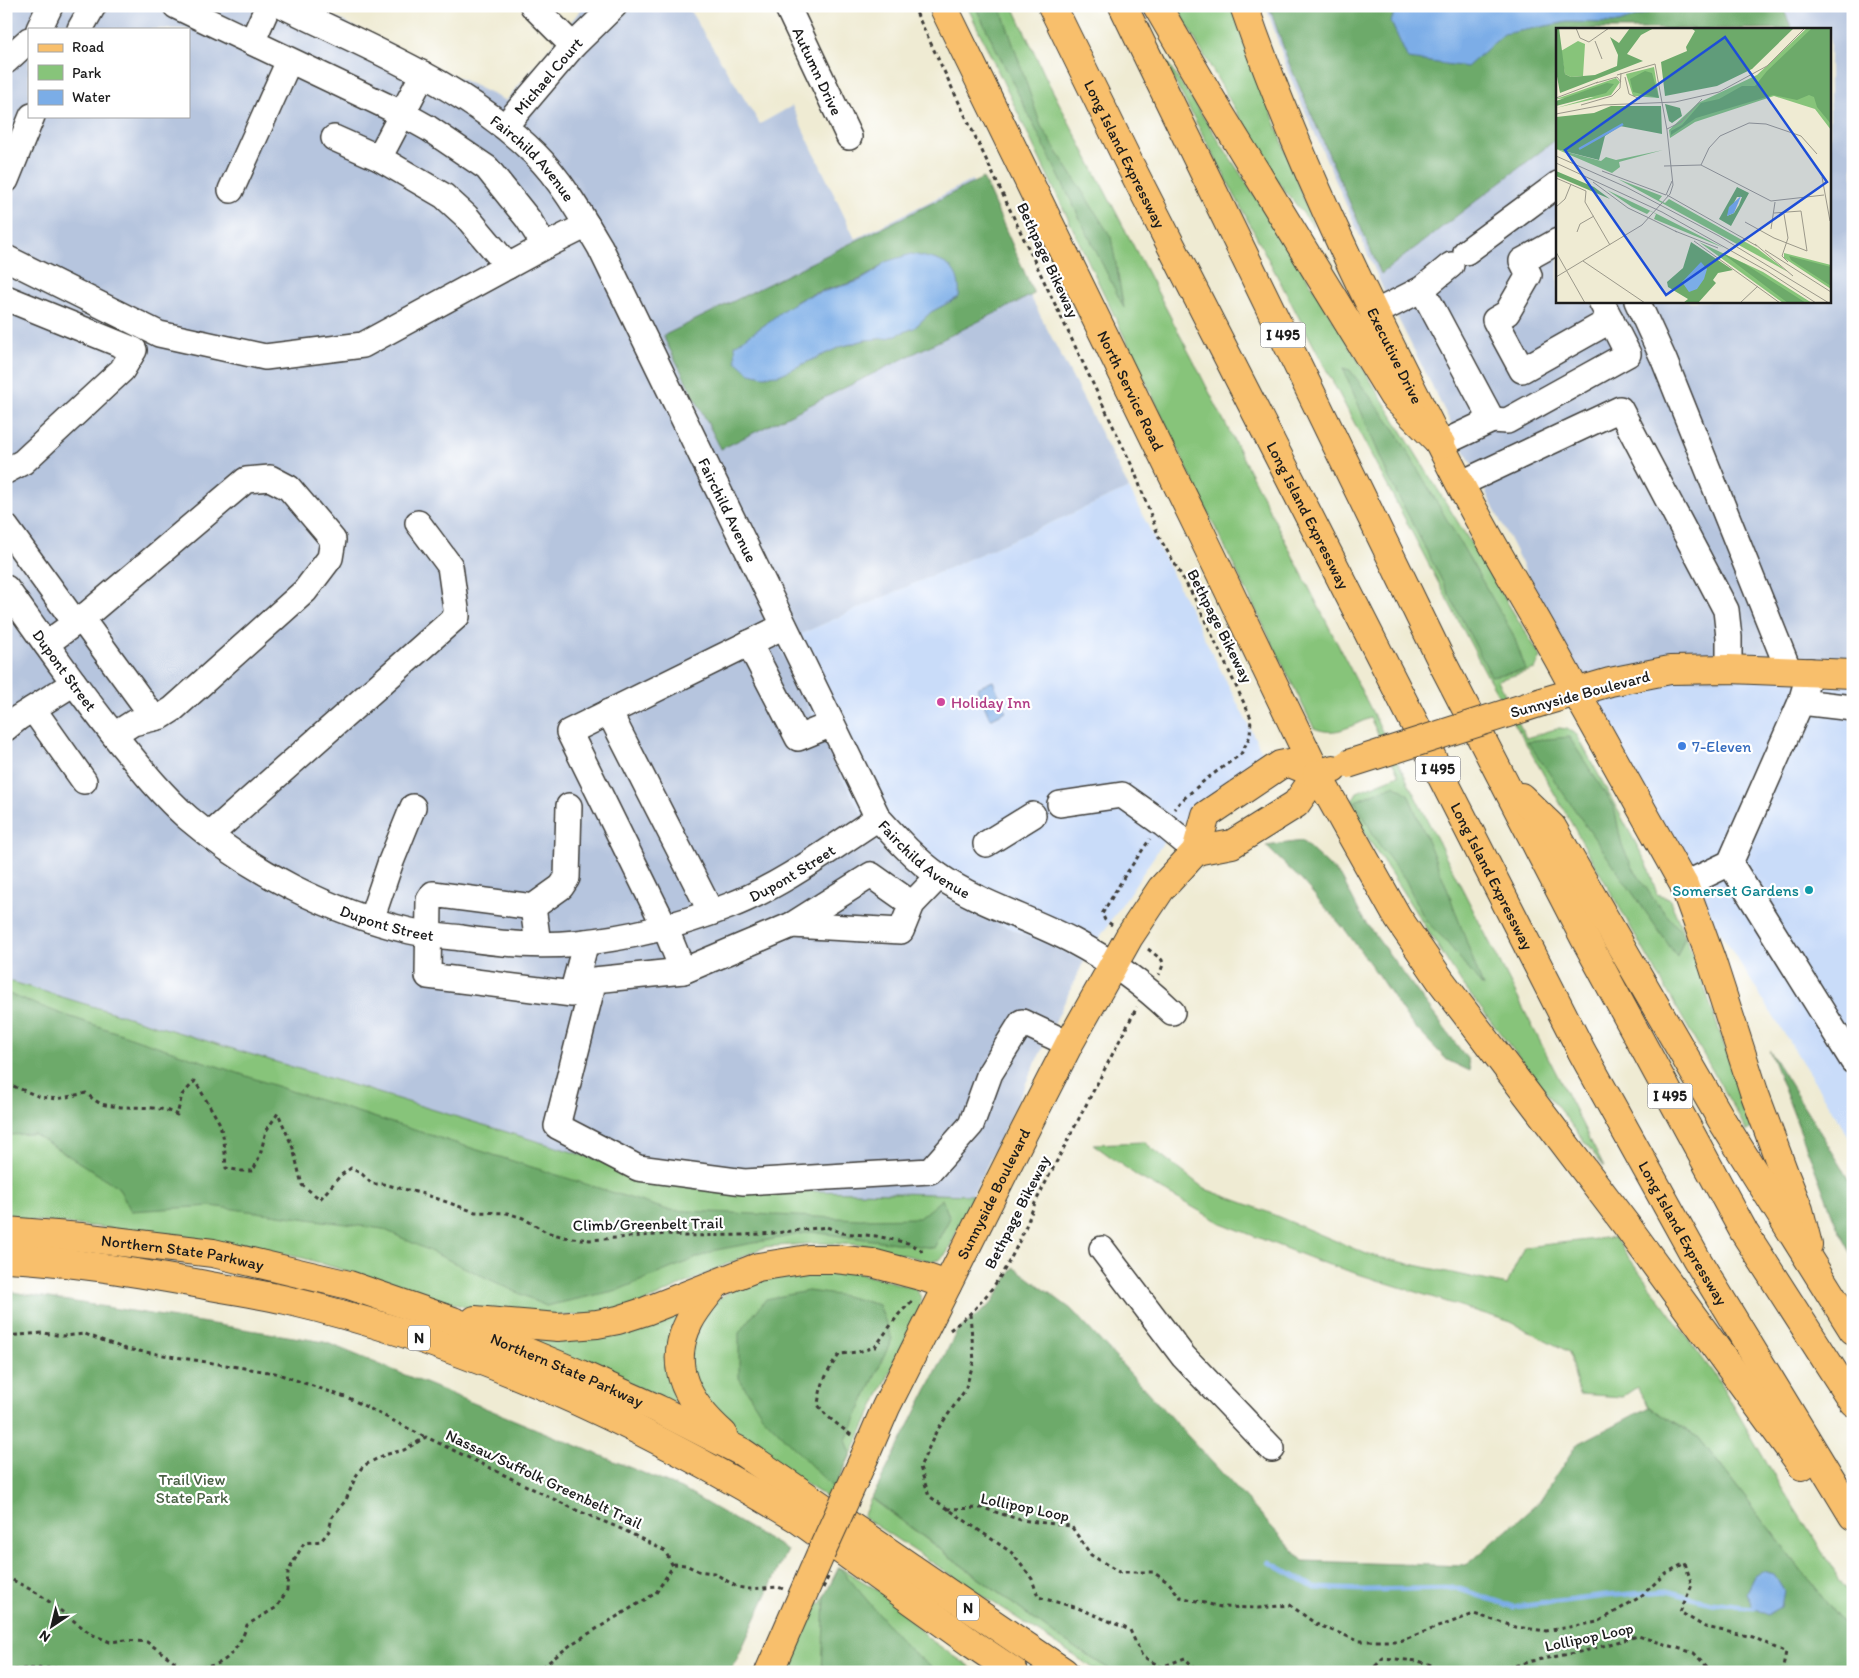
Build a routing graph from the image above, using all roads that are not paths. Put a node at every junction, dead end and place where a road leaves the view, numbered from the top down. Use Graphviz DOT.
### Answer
graph roads {
  1 [pos="50,6"];
  2 [pos="94,6"];
  3 [pos="268,6"];
  4 [pos="284,6"];
  5 [pos="533,6"];
  6 [pos="614,6"];
  7 [pos="787,6"];
  8 [pos="943,6"];
  9 [pos="1052,6"];
  10 [pos="1124,6"];
  11 [pos="1157,6"];
  12 [pos="1244,6"];
  13 [pos="187,18"];
  14 [pos="39,28"];
  15 [pos="81,28"];
  16 [pos="28,41"];
  17 [pos="252,42"];
  18 [pos="573,46"];
  19 [pos="289,60"];
  20 [pos="6,61"];
  21 [pos="423,74"];
  22 [pos="403,114"];
  23 [pos="31,118"];
  24 [pos="505,126"];
  25 [pos="849,137"];
  26 [pos="334,138"];
  27 [pos="379,158"];
  28 [pos="6,180"];
  29 [pos="1556,185"];
  30 [pos="231,190"];
  31 [pos="587,225"];
  32 [pos="1556,242"];
  33 [pos="545,246"];
  34 [pos="6,258"];
  35 [pos="508,266"];
  36 [pos="1422,289"];
  37 [pos="6,298"];
  38 [pos="1637,302"];
  39 [pos="1606,311"];
  40 [pos="1374,314"];
  41 [pos="1492,420"];
  42 [pos="1441,444"];
  43 [pos="6,471"];
  44 [pos="1460,484"];
  45 [pos="418,523"];
  46 [pos="6,527"];
  47 [pos="6,588"];
  48 [pos="78,620"];
  49 [pos="784,626"];
  50 [pos="749,643"];
  51 [pos="46,644"];
  52 [pos="1729,669"];
  53 [pos="1800,671"];
  54 [pos="1853,674"];
  55 [pos="74,683"];
  56 [pos="1576,692"];
  57 [pos="1801,702"];
  58 [pos="1853,708"];
  59 [pos="33,709"];
  60 [pos="609,712"];
  61 [pos="154,718"];
  62 [pos="832,724"];
  63 [pos="6,728"];
  64 [pos="114,735"];
  65 [pos="1317,774"];
  66 [pos="1504,780"];
  67 [pos="84,781"];
  68 [pos="1060,804"];
  69 [pos="570,806"];
  70 [pos="413,807"];
  71 [pos="1033,815"];
  72 [pos="878,818"];
  73 [pos="210,835"];
  74 [pos="986,844"];
  75 [pos="1196,851"];
  76 [pos="1730,862"];
  77 [pos="939,876"];
  78 [pos="1684,885"];
  79 [pos="912,904"];
  80 [pos="532,907"];
  81 [pos="711,912"];
  82 [pos="371,920"];
  83 [pos="792,925"];
  84 [pos="665,927"];
  85 [pos="428,934"];
  86 [pos="586,942"];
  87 [pos="538,944"];
  88 [pos="1112,966"];
  89 [pos="683,971"];
  90 [pos="1172,1012"];
  91 [pos="1069,1044"];
  92 [pos="1852,1056"];
  93 [pos="6,1230"];
  94 [pos="1102,1249"];
  95 [pos="6,1258"];
  96 [pos="1813,1269"];
  97 [pos="716,1284"];
  98 [pos="947,1285"];
  99 [pos="453,1321"];
  100 [pos="1853,1330"];
  101 [pos="1853,1402"];
  102 [pos="1272,1449"];
  103 [pos="742,1452"];
  104 [pos="1853,1516"];
  105 [pos="1853,1535"];
  106 [pos="1005,1668"];
  107 [pos="769,1672"];
  108 [pos="1064,1672"];
  1 -- 14 [label="street"];
  2 -- 15 [label="street"];
  3 -- 17 [label="street"];
  4 -- 21 [label="street, Fairchild Avenue"];
  5 -- 18 [label="street"];
  6 -- 18 [label="street, Michael Court"];
  7 -- 25 [label="street, Autumn Drive"];
  8 -- 65 [label="main road, North Service Road"];
  9 -- 104 [label="main road, Long Island Expressway / I 495"];
  10 -- 66 [label="main road, I 495"];
  11 -- 42 [label="main road"];
  12 -- 40 [label="main road, Executive Drive"];
  13 -- 17 [label="street"];
  16 -- 20 [label="street"];
  17 -- 19 [label="street"];
  18 -- 24 [label="street, Michael Court"];
  19 -- 22 [label="street"];
  19 -- 30 [label="street"];
  21 -- 22 [label="street"];
  21 -- 24 [label="street, Fairchild Avenue"];
  22 -- 27 [label="street"];
  22 -- 33 [label="street"];
  23 -- 28 [label="street"];
  24 -- 31 [label="street, Fairchild Avenue"];
  26 -- 27 [label="street"];
  27 -- 35 [label="street"];
  29 -- 36 [label="street"];
  31 -- 33 [label="street"];
  31 -- 49 [label="street, Fairchild Avenue"];
  32 -- 39 [label="street"];
  33 -- 35 [label="street"];
  34 -- 35 [label="street"];
  36 -- 40 [label="street"];
  36 -- 41 [label="street"];
  37 -- 43 [label="street"];
  38 -- 53 [label="street"];
  39 -- 41 [label="street"];
  40 -- 42 [label="main road, Executive Drive"];
  41 -- 42 [label="street"];
  42 -- 44 [label="main road, Executive Drive"];
  44 -- 52 [label="street"];
  44 -- 56 [label="main road, Executive Drive"];
  45 -- 73 [label="street"];
  46 -- 48 [label="street"];
  47 -- 51 [label="street, Dupont Street"];
  48 -- 51 [label="street"];
  48 -- 61 [label="street"];
  48 -- 61 [label="street"];
  49 -- 50 [label="street"];
  49 -- 62 [label="street, Fairchild Avenue"];
  50 -- 60 [label="street"];
  50 -- 62 [label="street"];
  51 -- 55 [label="street, Dupont Street"];
  52 -- 53 [label="main road, Sunnyside Boulevard"];
  52 -- 56 [label="main road, Sunnyside Boulevard"];
  53 -- 54 [label="main road, Sunnyside Boulevard"];
  53 -- 57 [label="street"];
  55 -- 59 [label="street"];
  55 -- 64 [label="street, Dupont Street"];
  56 -- 65 [label="main road, Sunnyside Boulevard, bridge"];
  56 -- 78 [label="main road, Executive Drive"];
  57 -- 58 [label="street"];
  57 -- 76 [label="street"];
  59 -- 63 [label="street"];
  59 -- 67 [label="street"];
  60 -- 81 [label="street"];
  60 -- 84 [label="street"];
  61 -- 64 [label="street"];
  62 -- 72 [label="street, Fairchild Avenue"];
  64 -- 73 [label="street, Dupont Street"];
  65 -- 75 [label="main road"];
  65 -- 75 [label="main road, Sunnyside Boulevard"];
  65 -- 105 [label="main road, North Service Road"];
  66 -- 96 [label="main road"];
  66 -- 101 [label="main road, I 495"];
  68 -- 75 [label="street"];
  69 -- 80 [label="street"];
  70 -- 82 [label="street"];
  71 -- 74 [label="street"];
  72 -- 77 [label="street, Fairchild Avenue"];
  72 -- 81 [label="street, Dupont Street"];
  73 -- 82 [label="street, Dupont Street"];
  75 -- 88 [label="main road, Sunnyside Boulevard"];
  76 -- 78 [label="street"];
  76 -- 92 [label="street"];
  77 -- 79 [label="street"];
  77 -- 88 [label="street, Fairchild Avenue"];
  78 -- 96 [label="main road, Executive Drive"];
  79 -- 83 [label="street"];
  79 -- 83 [label="street"];
  80 -- 85 [label="street"];
  80 -- 87 [label="street"];
  81 -- 84 [label="street, Dupont Street"];
  82 -- 85 [label="street, Dupont Street"];
  83 -- 89 [label="street"];
  84 -- 86 [label="street, Dupont Street"];
  84 -- 89 [label="street"];
  85 -- 86 [label="street"];
  85 -- 87 [label="street, Dupont Street"];
  86 -- 87 [label="street, Dupont Street"];
  88 -- 90 [label="street, Fairchild Avenue"];
  88 -- 91 [label="main road, Sunnyside Boulevard"];
  89 -- 91 [label="street"];
  91 -- 98 [label="main road, Sunnyside Boulevard"];
  93 -- 99 [label="main road, Northern State Parkway / N"];
  94 -- 102 [label="street"];
  95 -- 106 [label="main road, Northern State Parkway / N"];
  96 -- 100 [label="main road"];
  97 -- 98 [label="main road"];
  97 -- 99 [label="main road"];
  97 -- 103 [label="main road"];
  98 -- 107 [label="main road, Sunnyside Boulevard, bridge"];
  99 -- 103 [label="main road, Northern State Parkway / N"];
  103 -- 108 [label="main road, Northern State Parkway / N"];
}
